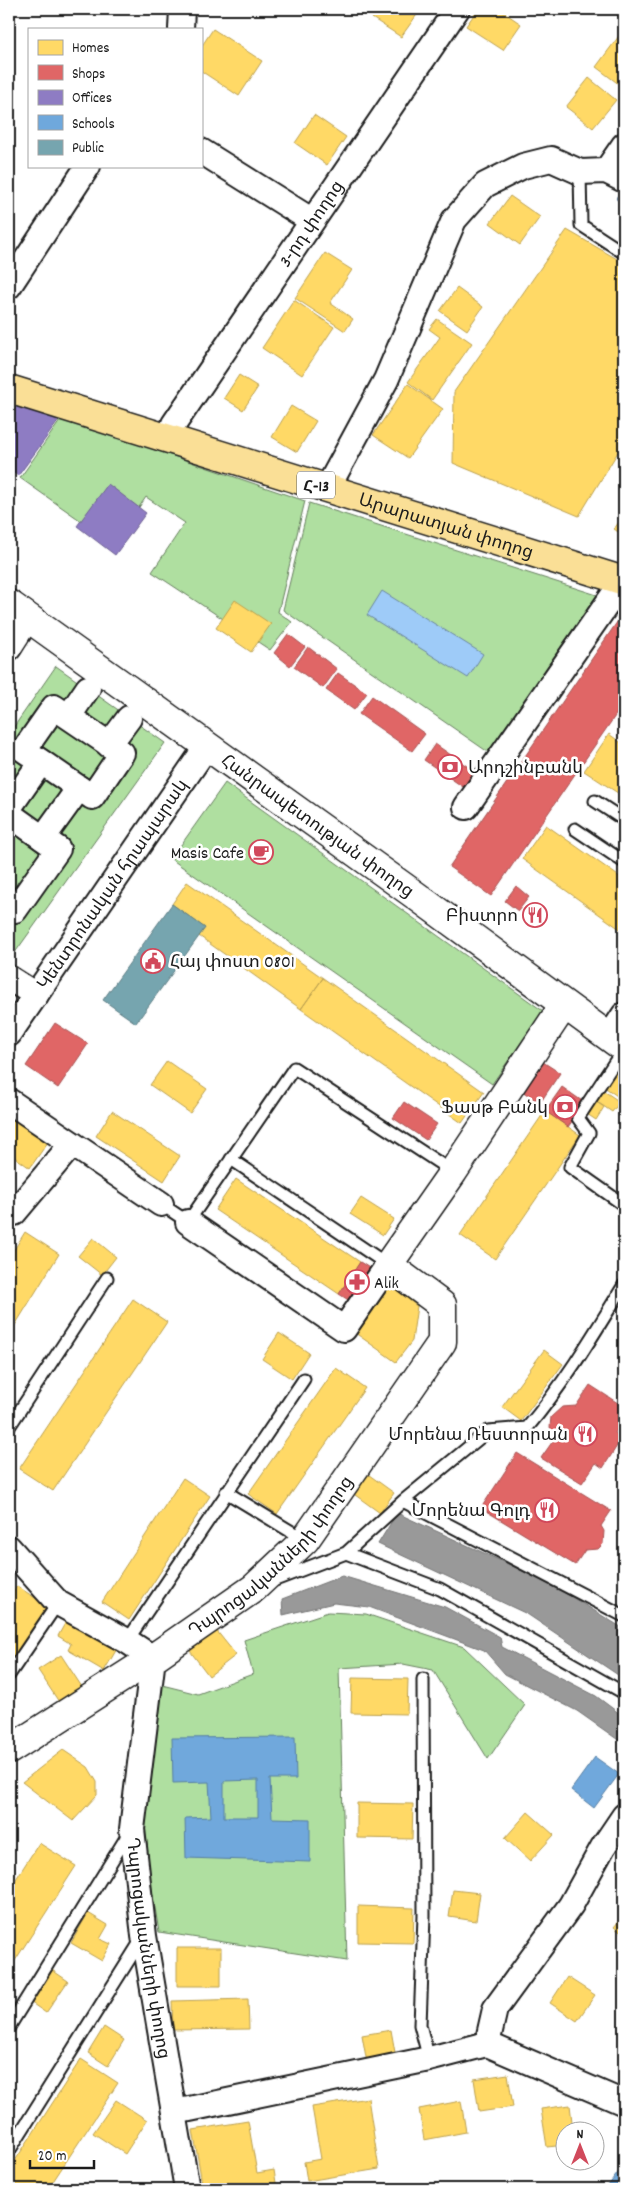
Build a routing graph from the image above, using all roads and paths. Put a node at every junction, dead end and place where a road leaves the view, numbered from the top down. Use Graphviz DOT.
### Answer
graph roads {
  1 [pos="182,9"];
  2 [pos="457,9"];
  3 [pos="181,28"];
  4 [pos="624,145"];
  5 [pos="202,151"];
  6 [pos="87,168"];
  7 [pos="580,172"];
  8 [pos="615,175"];
  9 [pos="311,220"];
  10 [pos="624,253"];
  11 [pos="9,286"];
  12 [pos="9,389"];
  13 [pos="168,439"];
  14 [pos="326,489"];
  15 [pos="623,581"];
  16 [pos="19,611"];
  17 [pos="9,648"];
  18 [pos="88,688"];
  19 [pos="69,716"];
  20 [pos="129,718"];
  21 [pos="109,744"];
  22 [pos="207,746"];
  23 [pos="40,762"];
  24 [pos="79,788"];
  25 [pos="595,801"];
  26 [pos="466,807"];
  27 [pos="9,808"];
  28 [pos="9,814"];
  29 [pos="624,820"];
  30 [pos="575,829"];
  31 [pos="43,838"];
  32 [pos="624,862"];
  33 [pos="9,905"];
  34 [pos="9,978"];
  35 [pos="36,995"];
  36 [pos="564,1005"];
  37 [pos="624,1015"];
  38 [pos="9,1034"];
  39 [pos="619,1045"];
  40 [pos="9,1101"];
  41 [pos="72,1144"];
  42 [pos="232,1159"];
  43 [pos="454,1172"];
  44 [pos="161,1204"];
  45 [pos="624,1205"];
  46 [pos="11,1217"];
  47 [pos="188,1222"];
  48 [pos="388,1265"];
  49 [pos="107,1278"];
  50 [pos="624,1285"];
  51 [pos="304,1378"];
  52 [pos="9,1427"];
  53 [pos="226,1492"];
  54 [pos="403,1501"];
  55 [pos="305,1540"];
  56 [pos="346,1552"];
  57 [pos="11,1554"];
  58 [pos="254,1588"];
  59 [pos="58,1604"];
  60 [pos="624,1616"];
  61 [pos="127,1641"];
  62 [pos="153,1658"];
  63 [pos="9,1676"];
  64 [pos="423,1679"];
  65 [pos="624,1693"];
  66 [pos="9,1750"];
  67 [pos="624,1816"];
  68 [pos="132,1830"];
  69 [pos="144,1936"];
  70 [pos="9,2027"];
  71 [pos="487,2044"];
  72 [pos="429,2059"];
  73 [pos="624,2103"];
  74 [pos="175,2112"];
  75 [pos="9,2151"];
  76 [pos="187,2189"];
  1 -- 3 [label="street"];
  2 -- 9 [label="street, 3-րդ փողոց"];
  4 -- 8 [label="street"];
  5 -- 9 [label="street"];
  6 -- 11 [label="street"];
  7 -- 8 [label="street"];
  7 -- 10 [label="lane"];
  7 -- 14 [label="street"];
  9 -- 13 [label="street, 3-րդ փողոց"];
  12 -- 13 [label="main road, Արարատյան փողոց / Հ-13"];
  13 -- 14 [label="main road, Արարատյան փողոց / Հ-13"];
  14 -- 15 [label="main road, Արարատյան փողոց / Հ-13"];
  15 -- 26 [label="street"];
  16 -- 17 [label="street"];
  16 -- 22 [label="street, Հանրապետության փողոց"];
  18 -- 19 [label="street"];
  19 -- 21 [label="street"];
  19 -- 23 [label="street"];
  20 -- 21 [label="street"];
  21 -- 24 [label="street"];
  22 -- 35 [label="street, Կենտրոնական հրապարակ"];
  22 -- 36 [label="street, Հանրապետության փողոց"];
  23 -- 24 [label="street"];
  23 -- 27 [label="street"];
  24 -- 31 [label="street"];
  25 -- 29 [label="lane"];
  28 -- 31 [label="street"];
  30 -- 32 [label="lane"];
  31 -- 33 [label="street"];
  34 -- 35 [label="street, Կենտրոնական հրապարակ"];
  35 -- 38 [label="street"];
  36 -- 39 [label="street, Հանրապետության փողոց"];
  36 -- 43 [label="street"];
  37 -- 39 [label="street"];
  39 -- 45 [label="lane"];
  40 -- 41 [label="street"];
  41 -- 44 [label="street"];
  41 -- 46 [label="street"];
  42 -- 43 [label="lane"];
  42 -- 47 [label="lane"];
  42 -- 48 [label="lane"];
  43 -- 48 [label="street"];
  44 -- 47 [label="lane"];
  47 -- 48 [label="street"];
  48 -- 55 [label="street, Դպրոցականների փողոց"];
  49 -- 52 [label="lane"];
  50 -- 54 [label="lane"];
  51 -- 53 [label="lane"];
  53 -- 55 [label="lane"];
  53 -- 61 [label="lane"];
  54 -- 56 [label="lane"];
  54 -- 60 [label="lane"];
  55 -- 58 [label="street, Դպրոցականների փողոց"];
  56 -- 58 [label="lane"];
  56 -- 65 [label="lane"];
  57 -- 59 [label="street"];
  58 -- 62 [label="street, Դպրոցականների փողոց"];
  59 -- 61 [label="street"];
  59 -- 63 [label="lane"];
  61 -- 62 [label="street"];
  62 -- 66 [label="street"];
  62 -- 68 [label="street, Դպրոցականների փողոց"];
  64 -- 72 [label="lane"];
  67 -- 71 [label="street"];
  68 -- 69 [label="street, Դպրոցականների փողոց"];
  68 -- 70 [label="lane"];
  69 -- 74 [label="street, Դպրոցականների փողոց"];
  69 -- 75 [label="lane"];
  71 -- 72 [label="street"];
  71 -- 73 [label="street"];
  72 -- 74 [label="street"];
  74 -- 76 [label="street, Դպրոցականների փողոց"];
}
